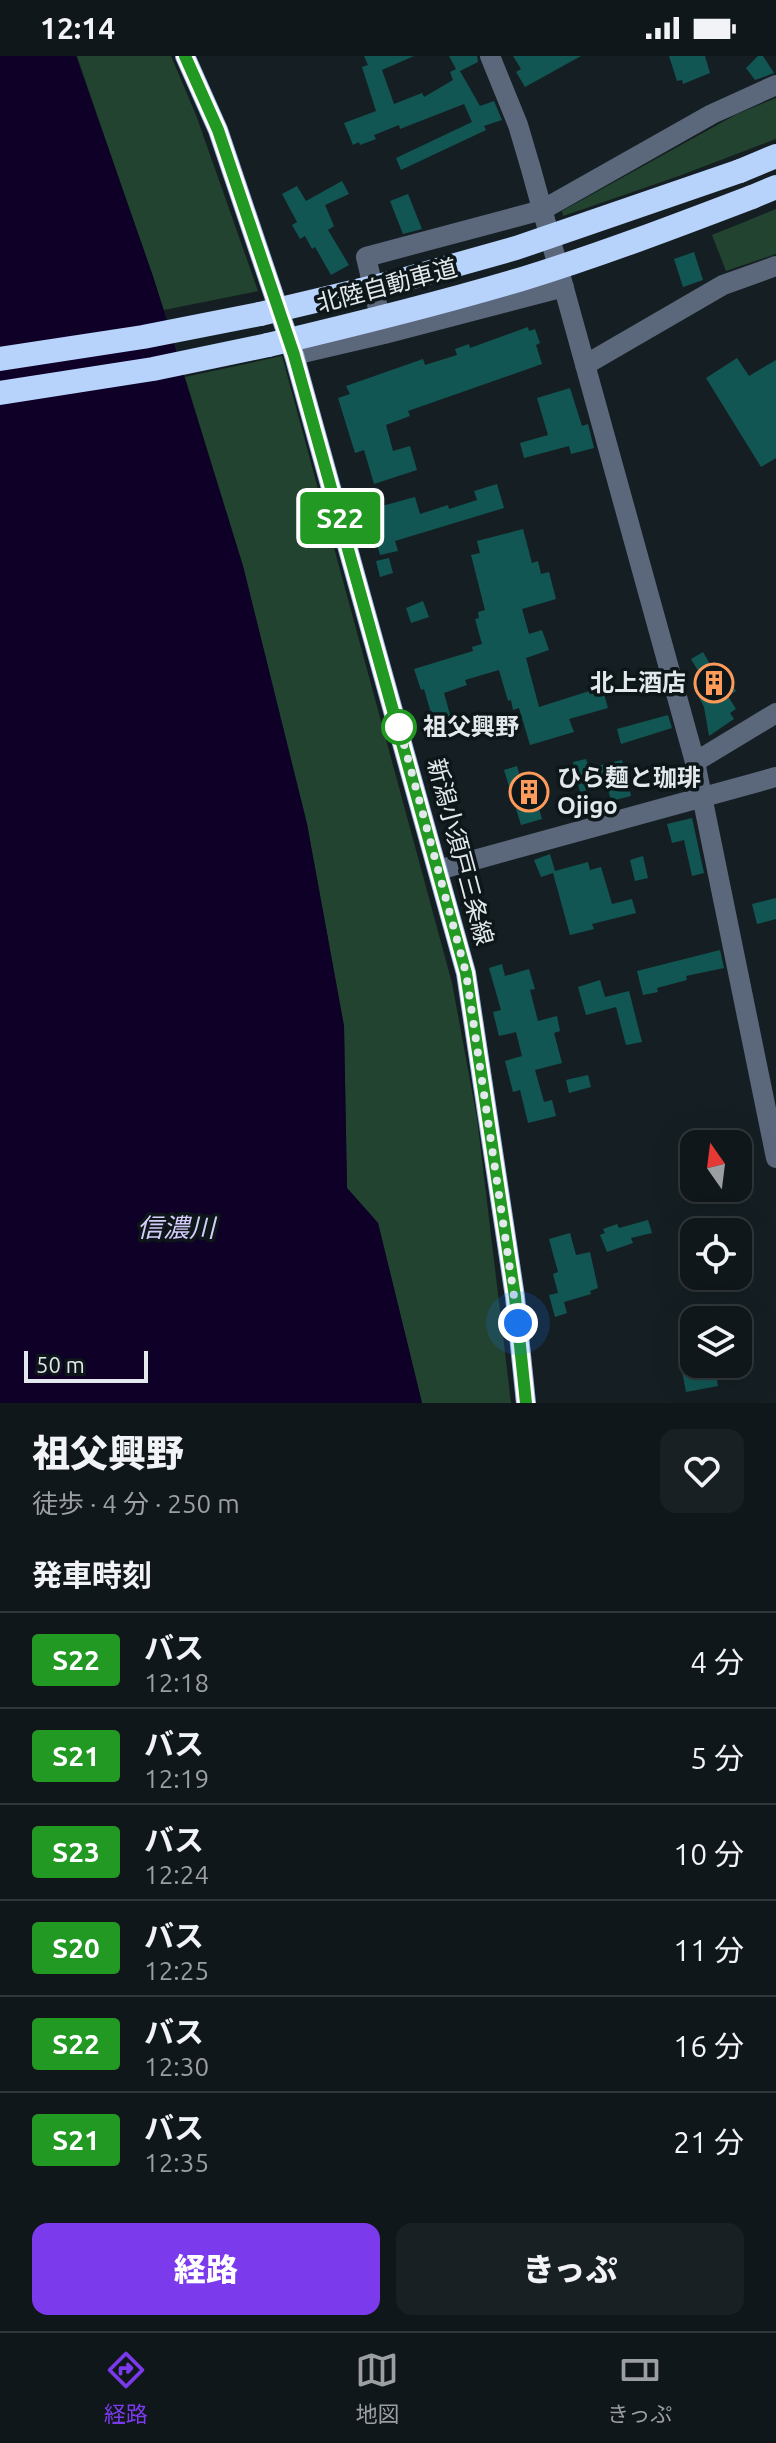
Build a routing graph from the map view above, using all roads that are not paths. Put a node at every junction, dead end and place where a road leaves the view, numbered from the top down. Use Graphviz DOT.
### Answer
graph roads {
  1 [pos="185,56"];
  2 [pos="490,56"];
  3 [pos="776,85"];
  4 [pos="776,156"];
  5 [pos="776,187"];
  6 [pos="542,210"];
  7 [pos="776,266"];
  8 [pos="564,287"];
  9 [pos="384,334"];
  10 [pos="294,355"];
  11 [pos="0,359"];
  12 [pos="585,365"];
  13 [pos="0,393"];
  14 [pos="776,713"];
  15 [pos="695,762"];
  16 [pos="776,777"];
  17 [pos="701,799"];
  18 [pos="438,870"];
  19 [pos="776,1158"];
  20 [pos="526,1403"];
  1 -- 10 [label="main road, 新潟小須戸三条線"];
  2 -- 6 [label="street"];
  3 -- 6 [label="street"];
  4 -- 11 [label="highway, 北陸自動車道, bridge"];
  5 -- 13 [label="highway, 北陸自動車道, bridge"];
  6 -- 8 [label="street"];
  6 -- 9 [label="street"];
  7 -- 12 [label="street"];
  8 -- 9 [label="street"];
  8 -- 12 [label="street"];
  9 -- 10 [label="street"];
  10 -- 18 [label="main road, 新潟小須戸三条線"];
  12 -- 15 [label="street"];
  14 -- 15 [label="street"];
  15 -- 17 [label="street"];
  16 -- 17 [label="street"];
  17 -- 18 [label="street"];
  17 -- 19 [label="street"];
  18 -- 20 [label="main road, 新潟小須戸三条線"];
}
